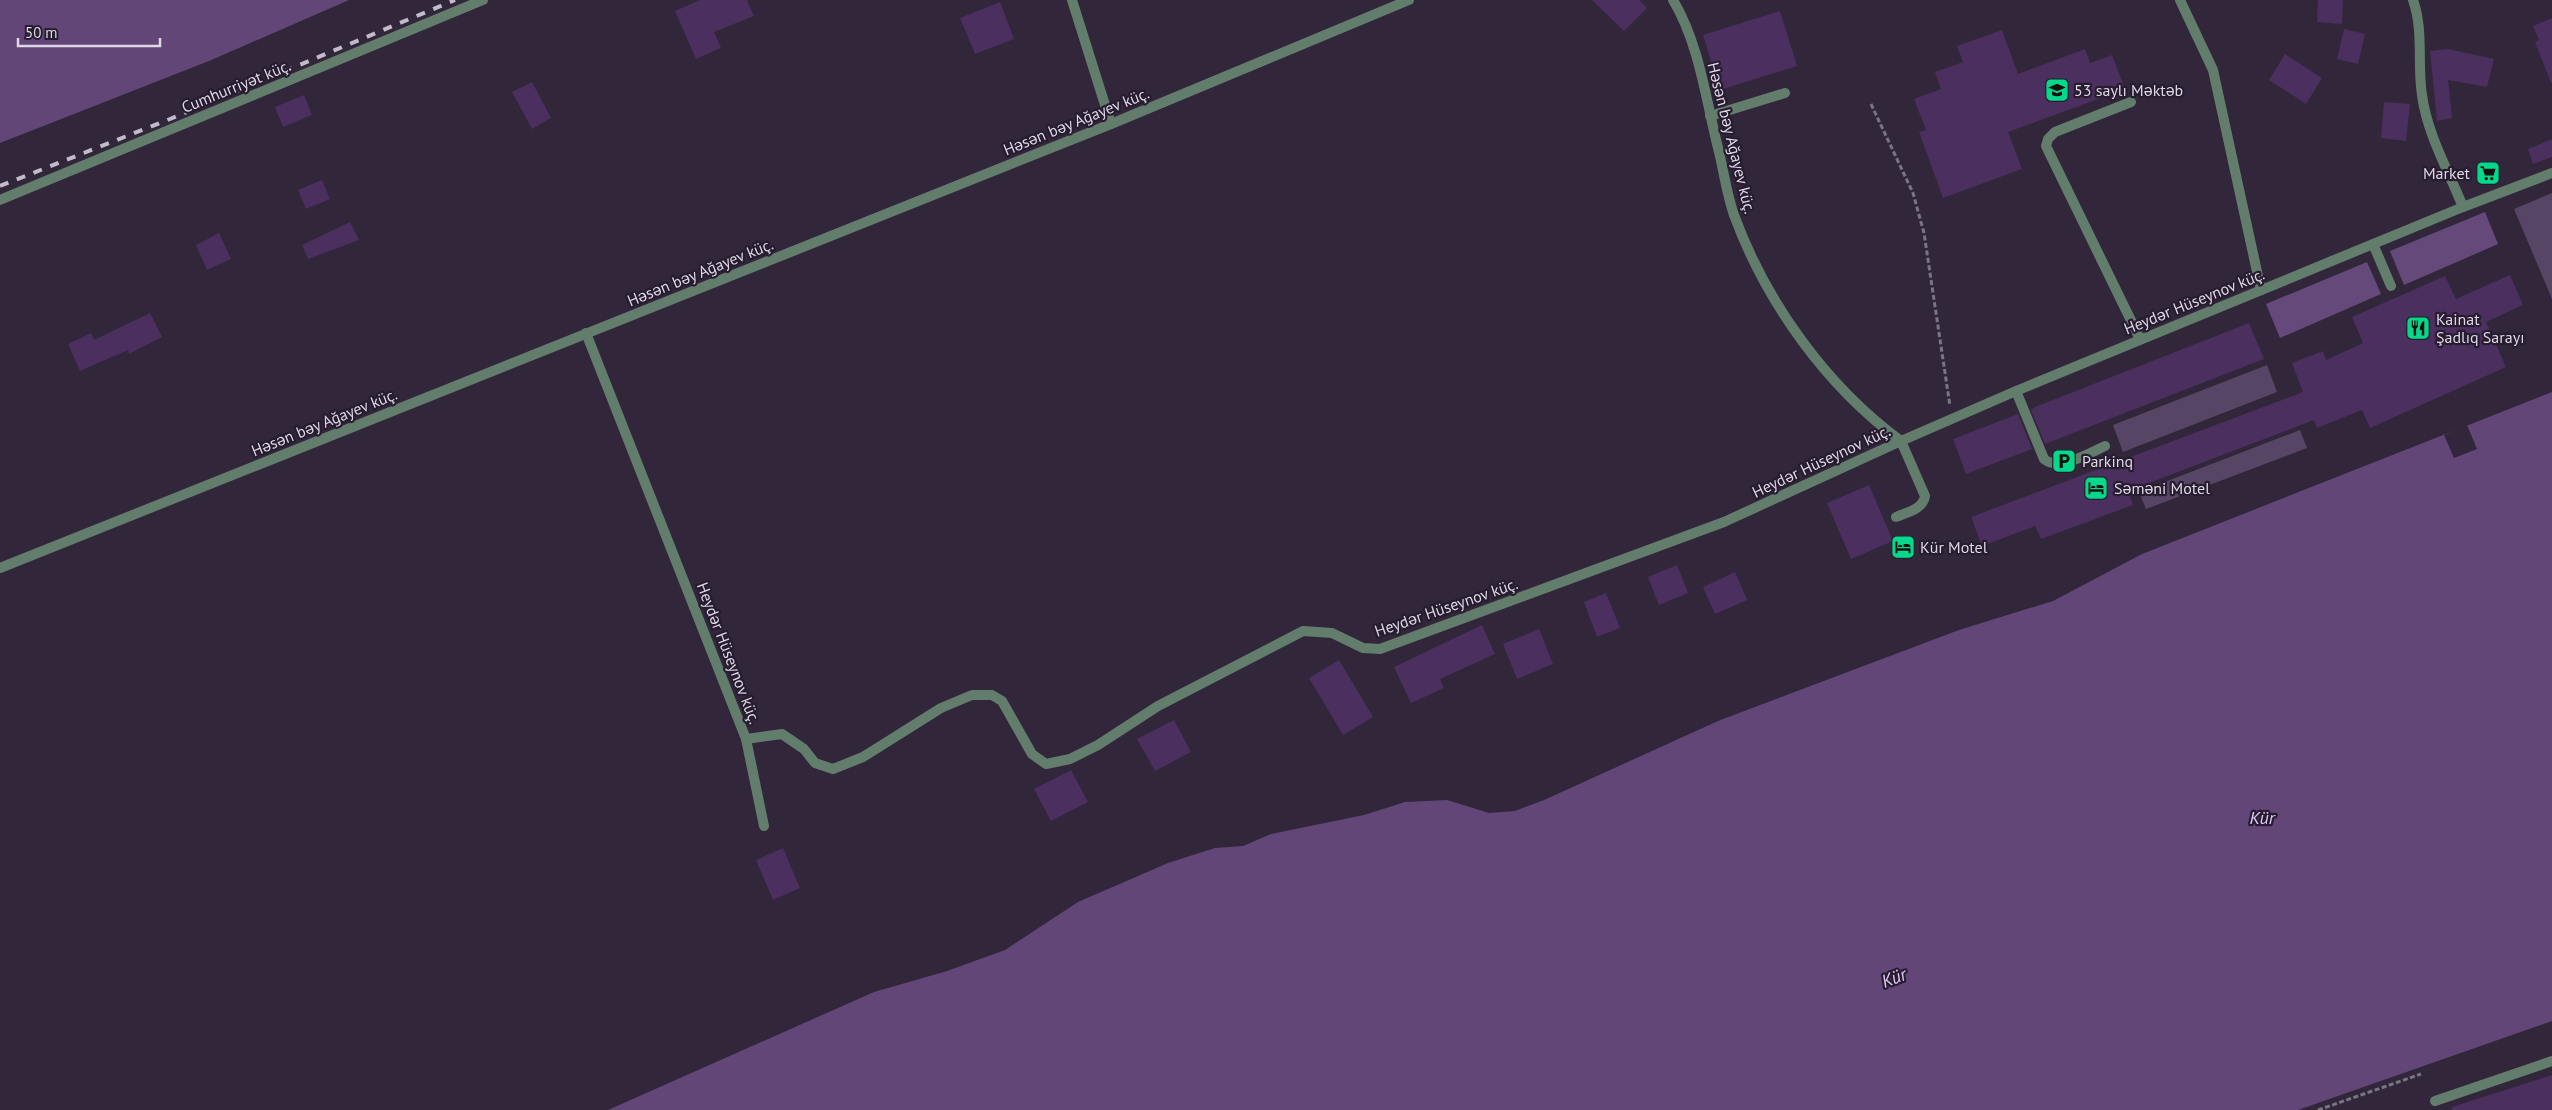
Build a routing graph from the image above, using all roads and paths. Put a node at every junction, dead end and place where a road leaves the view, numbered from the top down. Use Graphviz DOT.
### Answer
graph roads {
  1 [pos="483,0"];
  2 [pos="1072,0"];
  3 [pos="1409,0"];
  4 [pos="1673,0"];
  5 [pos="2180,0"];
  6 [pos="2413,0"];
  7 [pos="1785,92"];
  8 [pos="2131,102"];
  9 [pos="1871,104"];
  10 [pos="1710,116"];
  11 [pos="1111,124"];
  12 [pos="2552,173"];
  13 [pos="0,200"];
  14 [pos="2463,207"];
  15 [pos="2373,244"];
  16 [pos="2391,286"];
  17 [pos="2261,290"];
  18 [pos="586,333"];
  19 [pos="2140,339"];
  20 [pos="2016,391"];
  21 [pos="1952,419"];
  22 [pos="1901,441"];
  23 [pos="2105,446"];
  24 [pos="1896,518"];
  25 [pos="0,568"];
  26 [pos="746,739"];
  27 [pos="764,826"];
  28 [pos="2552,1061"];
  29 [pos="2421,1074"];
  30 [pos="2435,1101"];
  31 [pos="2318,1110"];
  1 -- 13 [label="street, Cumhurriyət küç."];
  2 -- 11 [label="street"];
  3 -- 11 [label="street, Həsən bəy Ağayev küç."];
  4 -- 10 [label="street, Həsən bəy Ağayev küç."];
  5 -- 17 [label="street"];
  6 -- 14 [label="street"];
  7 -- 10 [label="street"];
  8 -- 19 [label="street"];
  9 -- 21 [label="path"];
  10 -- 22 [label="street, Həsən bəy Ağayev küç."];
  11 -- 18 [label="street, Həsən bəy Ağayev küç."];
  12 -- 14 [label="street, Heydər Hüseynov küç."];
  14 -- 15 [label="street, Heydər Hüseynov küç."];
  15 -- 16 [label="street"];
  15 -- 17 [label="street, Heydər Hüseynov küç."];
  17 -- 19 [label="street, Heydər Hüseynov küç."];
  18 -- 25 [label="street, Həsən bəy Ağayev küç."];
  18 -- 26 [label="street, Heydər Hüseynov küç."];
  19 -- 20 [label="street, Heydər Hüseynov küç."];
  20 -- 21 [label="street, Heydər Hüseynov küç."];
  20 -- 23 [label="street"];
  21 -- 22 [label="street, Heydər Hüseynov küç."];
  22 -- 24 [label="street"];
  22 -- 26 [label="street, Heydər Hüseynov küç."];
  26 -- 27 [label="street"];
  28 -- 30 [label="street"];
  29 -- 31 [label="path"];
}
